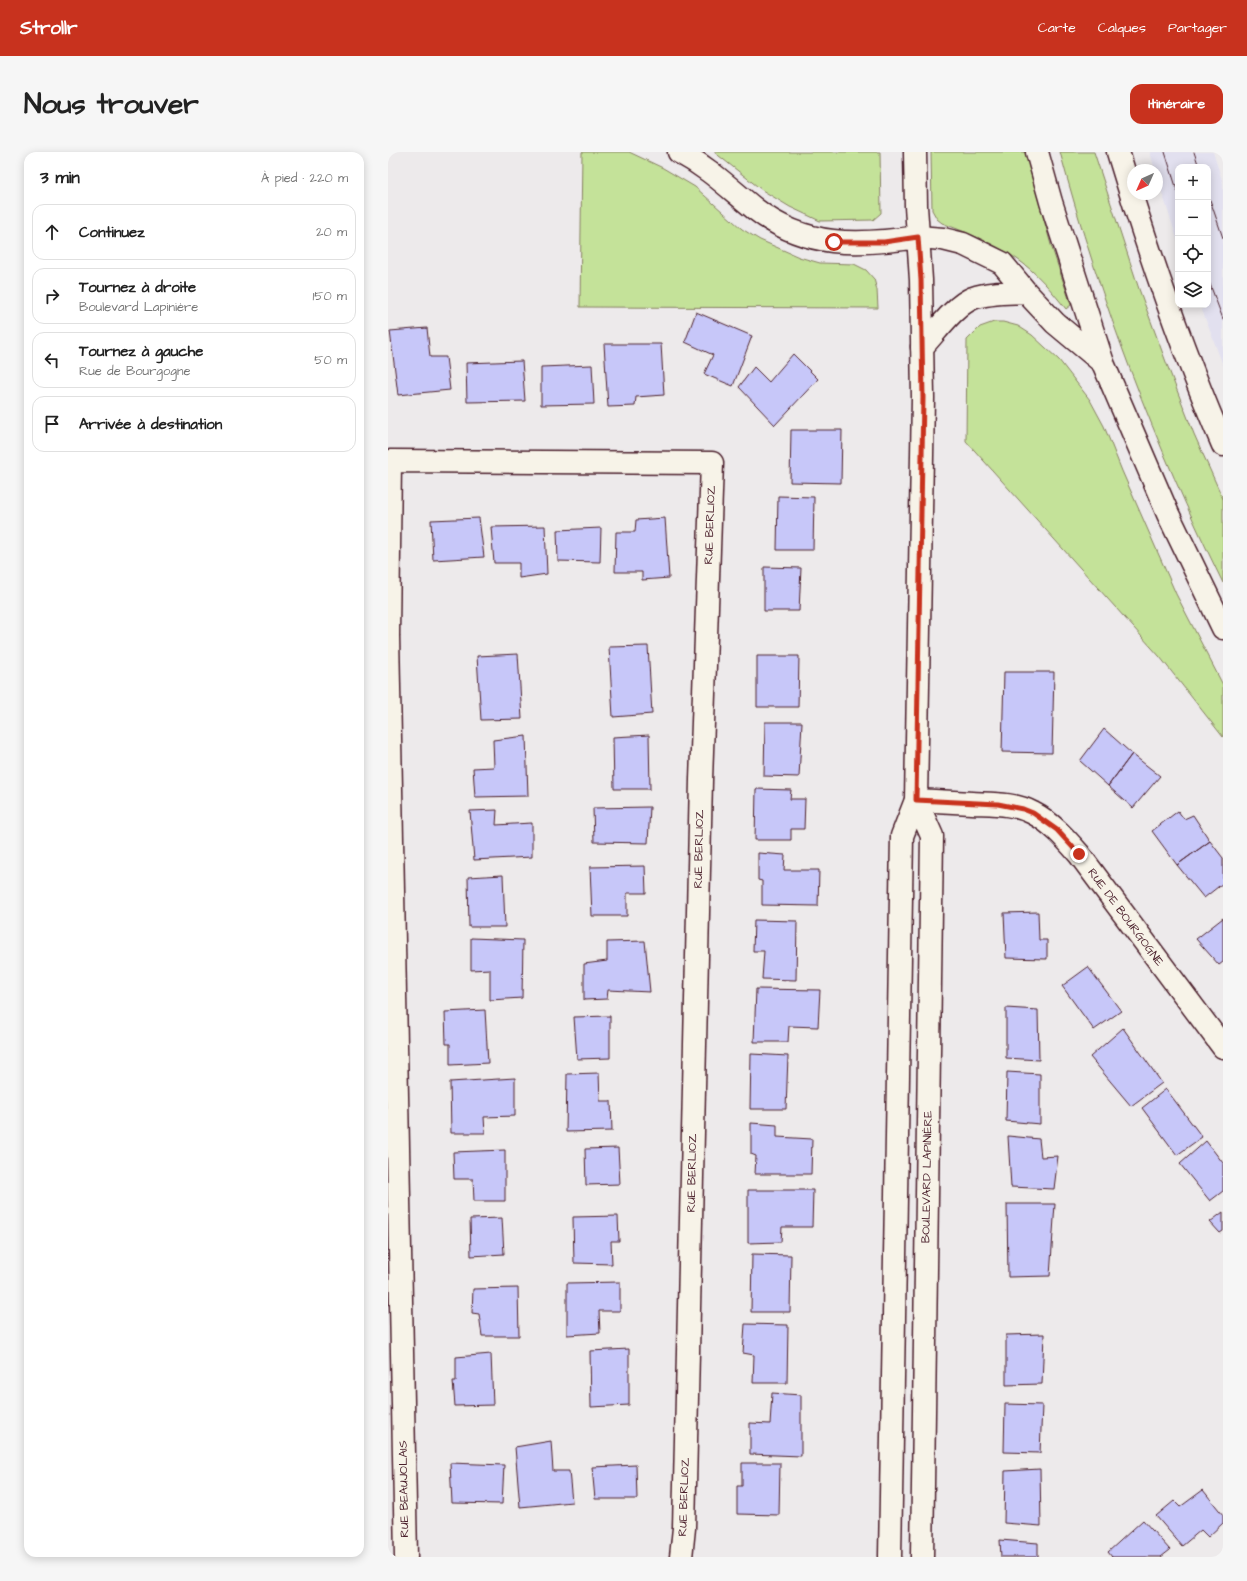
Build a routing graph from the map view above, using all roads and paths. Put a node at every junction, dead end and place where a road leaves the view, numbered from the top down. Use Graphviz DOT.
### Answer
graph roads {
  1 [pos="679,152"];
  2 [pos="915,152"];
  3 [pos="1037,152"];
  4 [pos="1118,152"];
  5 [pos="918,237"];
  6 [pos="1026,292"];
  7 [pos="922,347"];
  8 [pos="1104,363"];
  9 [pos="1223,445"];
  10 [pos="390,461"];
  11 [pos="1223,628"];
  12 [pos="916,800"];
  13 [pos="1223,1047"];
  14 [pos="406,1557"];
  15 [pos="681,1557"];
  16 [pos="890,1557"];
  17 [pos="922,1557"];
  1 -- 5 [label="main road"];
  2 -- 5 [label="main road, BOULEVARD LAPINIÈRE"];
  3 -- 8 [label="main road"];
  4 -- 9 [label="main road"];
  5 -- 6 [label="main road"];
  5 -- 7 [label="main road, BOULEVARD LAPINIÈRE"];
  6 -- 7 [label="main road"];
  6 -- 8 [label="main road"];
  7 -- 12 [label="main road, BOULEVARD LAPINIÈRE"];
  8 -- 11 [label="main road"];
  10 -- 14 [label="main road, RUE BEAUJOLAIS"];
  10 -- 15 [label="main road, RUE BERLIOZ"];
  12 -- 13 [label="main road, RUE DE BOURGOGNE"];
  12 -- 16 [label="main road, BOULEVARD LAPINIÈRE"];
  12 -- 17 [label="main road, BOULEVARD LAPINIÈRE"];
}
